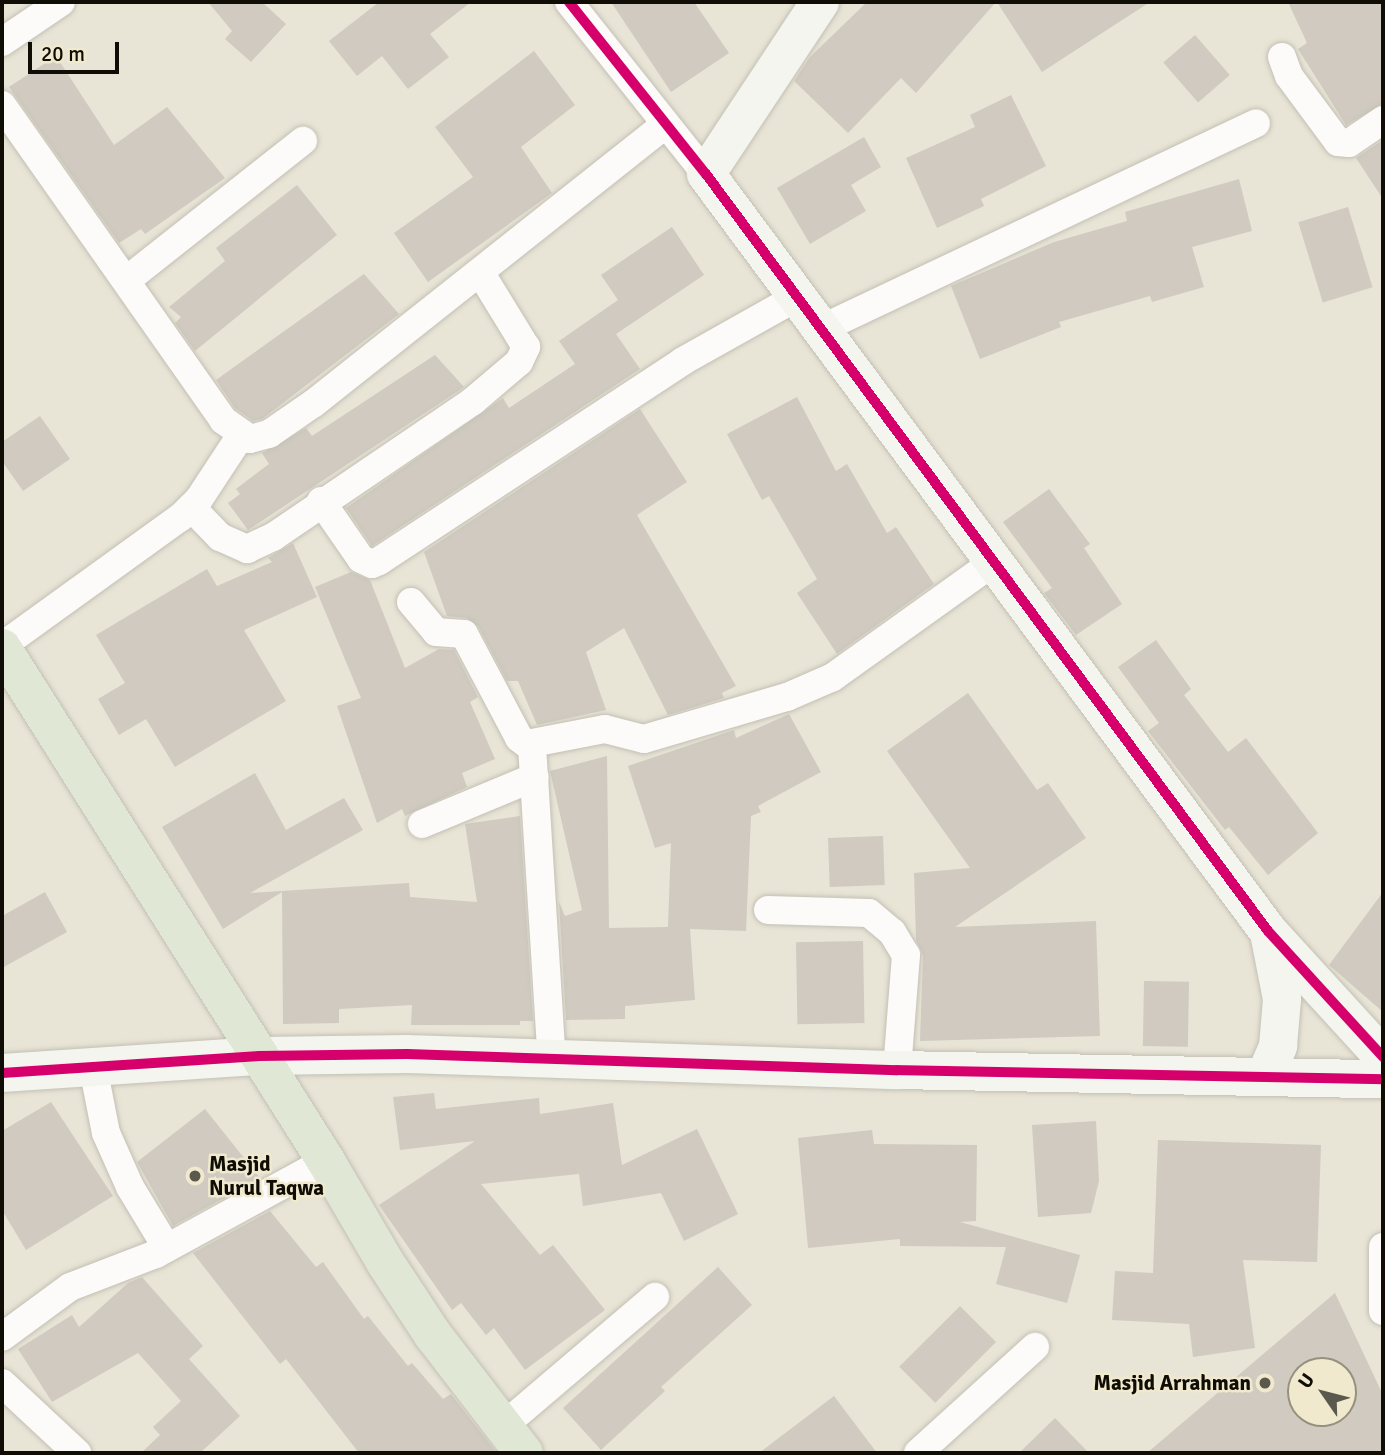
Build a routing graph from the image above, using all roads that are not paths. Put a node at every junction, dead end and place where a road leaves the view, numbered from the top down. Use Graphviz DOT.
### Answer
graph roads {
  1 [pos="61,2"];
  2 [pos="569,2"];
  3 [pos="820,2"];
  4 [pos="2,42"];
  5 [pos="1282,57"];
  6 [pos="2,105"];
  7 [pos="1383,120"];
  8 [pos="1256,123"];
  9 [pos="665,125"];
  10 [pos="303,141"];
  11 [pos="706,174"];
  12 [pos="480,272"];
  13 [pos="128,279"];
  14 [pos="797,297"];
  15 [pos="821,329"];
  16 [pos="241,435"];
  17 [pos="321,501"];
  18 [pos="191,507"];
  19 [pos="992,563"];
  20 [pos="411,603"];
  21 [pos="2,647"];
  22 [pos="531,746"];
  23 [pos="535,777"];
  24 [pos="422,824"];
  25 [pos="768,910"];
  26 [pos="1268,931"];
  27 [pos="259,1056"];
  28 [pos="1383,1057"];
  29 [pos="552,1060"];
  30 [pos="93,1067"];
  31 [pos="897,1070"];
  32 [pos="2,1073"];
  33 [pos="1265,1077"];
  34 [pos="1383,1079"];
  35 [pos="326,1161"];
  36 [pos="1383,1247"];
  37 [pos="167,1248"];
  38 [pos="655,1297"];
  39 [pos="1383,1311"];
  40 [pos="2,1337"];
  41 [pos="1035,1347"];
  42 [pos="2,1383"];
  43 [pos="513,1440"];
  44 [pos="77,1453"];
  45 [pos="918,1453"];
  1 -- 4 [label="street"];
  2 -- 9 [label="street"];
  3 -- 11 [label="street"];
  5 -- 7 [label="street"];
  6 -- 13 [label="street"];
  8 -- 15 [label="street"];
  9 -- 11 [label="street"];
  9 -- 12 [label="street"];
  10 -- 13 [label="street"];
  11 -- 14 [label="street"];
  12 -- 16 [label="street"];
  12 -- 17 [label="street"];
  13 -- 16 [label="street"];
  14 -- 15 [label="street"];
  14 -- 17 [label="street"];
  15 -- 19 [label="street"];
  16 -- 18 [label="street"];
  17 -- 18 [label="street"];
  18 -- 21 [label="street"];
  19 -- 22 [label="street"];
  19 -- 26 [label="street"];
  20 -- 22 [label="street"];
  21 -- 27 [label="highway"];
  22 -- 23 [label="street"];
  23 -- 24 [label="street"];
  23 -- 29 [label="street"];
  25 -- 31 [label="street"];
  26 -- 28 [label="street"];
  26 -- 33 [label="street"];
  27 -- 29 [label="street"];
  27 -- 30 [label="street"];
  27 -- 35 [label="highway"];
  29 -- 31 [label="street"];
  30 -- 32 [label="street"];
  30 -- 37 [label="street"];
  31 -- 33 [label="street"];
  33 -- 34 [label="street"];
  35 -- 37 [label="street"];
  35 -- 43 [label="highway"];
  36 -- 39 [label="street"];
  37 -- 40 [label="street"];
  38 -- 43 [label="street"];
  41 -- 45 [label="street"];
  42 -- 44 [label="street"];
}
